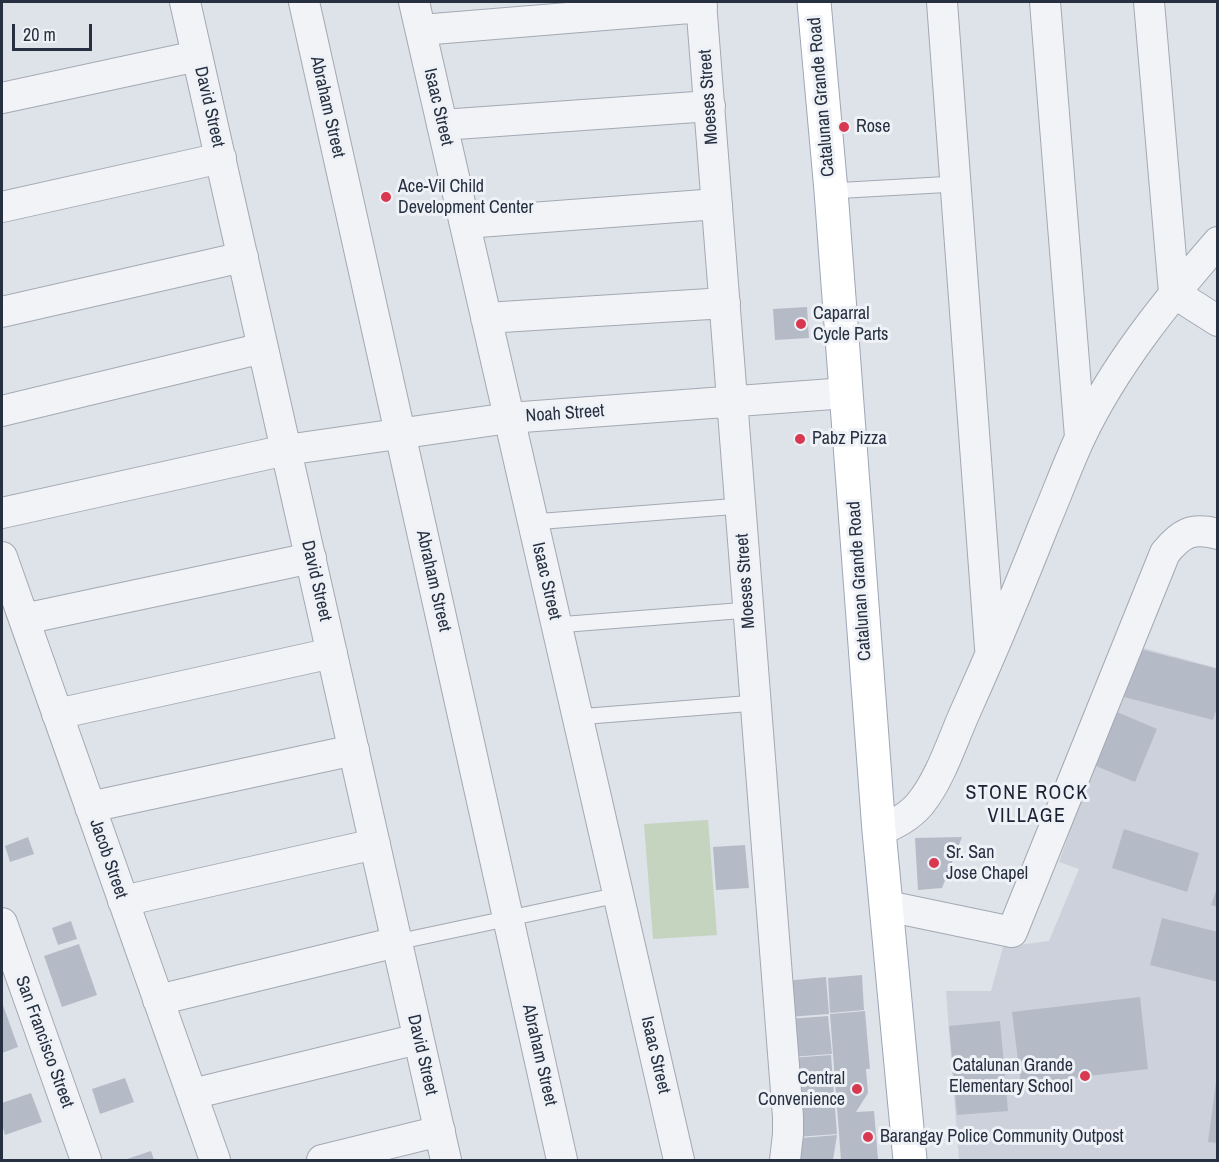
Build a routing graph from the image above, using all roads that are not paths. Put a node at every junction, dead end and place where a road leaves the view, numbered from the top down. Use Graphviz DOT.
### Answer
graph roads {
  1 [pos="185,2"];
  2 [pos="304,2"];
  3 [pos="414,2"];
  4 [pos="814,2"];
  5 [pos="942,2"];
  6 [pos="1045,2"];
  7 [pos="1149,2"];
  8 [pos="702,4"];
  9 [pos="516,11"];
  10 [pos="421,30"];
  11 [pos="198,56"];
  12 [pos="2,98"];
  13 [pos="710,106"];
  14 [pos="442,125"];
  15 [pos="220,158"];
  16 [pos="955,184"];
  17 [pos="831,191"];
  18 [pos="717,204"];
  19 [pos="2,207"];
  20 [pos="465,224"];
  21 [pos="1218,242"];
  22 [pos="243,257"];
  23 [pos="1174,292"];
  24 [pos="725,303"];
  25 [pos="2,312"];
  26 [pos="486,318"];
  27 [pos="1218,321"];
  28 [pos="263,348"];
  29 [pos="846,393"];
  30 [pos="732,401"];
  31 [pos="2,411"];
  32 [pos="509,418"];
  33 [pos="400,434"];
  34 [pos="1080,437"];
  35 [pos="286,450"];
  36 [pos="740,506"];
  37 [pos="2,513"];
  38 [pos="533,522"];
  39 [pos="1218,534"];
  40 [pos="2,557"];
  41 [pos="310,558"];
  42 [pos="748,610"];
  43 [pos="24,619"];
  44 [pos="557,625"];
  45 [pos="332,653"];
  46 [pos="991,655"];
  47 [pos="755,704"];
  48 [pos="57,714"];
  49 [pos="578,717"];
  50 [pos="354,750"];
  51 [pos="90,807"];
  52 [pos="879,831"];
  53 [pos="375,844"];
  54 [pos="618,895"];
  55 [pos="123,901"];
  56 [pos="887,906"];
  57 [pos="508,918"];
  58 [pos="2,924"];
  59 [pos="397,942"];
  60 [pos="158,1000"];
  61 [pos="418,1039"];
  62 [pos="192,1094"];
  63 [pos="440,1131"];
  64 [pos="86,1161"];
  65 [pos="215,1161"];
  66 [pos="322,1161"];
  67 [pos="446,1161"];
  68 [pos="562,1161"];
  69 [pos="679,1161"];
  70 [pos="784,1161"];
  71 [pos="910,1161"];
  1 -- 11 [label="street, David Street"];
  2 -- 33 [label="street, Abraham Street"];
  3 -- 10 [label="street, Isaac Street"];
  4 -- 17 [label="main road, Catalunan Grande Road"];
  5 -- 16 [label="street"];
  6 -- 34 [label="street"];
  7 -- 23 [label="street"];
  8 -- 9 [label="street"];
  8 -- 13 [label="street, Moeses Street"];
  9 -- 10 [label="street"];
  10 -- 14 [label="street, Isaac Street"];
  11 -- 12 [label="street"];
  11 -- 15 [label="street, David Street"];
  13 -- 14 [label="street"];
  13 -- 18 [label="street, Moeses Street"];
  14 -- 20 [label="street, Isaac Street"];
  15 -- 19 [label="street"];
  15 -- 22 [label="street, David Street"];
  16 -- 17 [label="lane"];
  16 -- 46 [label="street"];
  17 -- 29 [label="main road, Catalunan Grande Road"];
  18 -- 20 [label="street"];
  18 -- 24 [label="street, Moeses Street"];
  20 -- 26 [label="street, Isaac Street"];
  21 -- 23 [label="street"];
  22 -- 25 [label="street"];
  22 -- 28 [label="street, David Street"];
  23 -- 27 [label="street"];
  23 -- 34 [label="street"];
  24 -- 26 [label="street"];
  24 -- 30 [label="street, Moeses Street"];
  26 -- 32 [label="street, Isaac Street"];
  28 -- 31 [label="street"];
  28 -- 35 [label="street, David Street"];
  29 -- 30 [label="street, Noah Street"];
  29 -- 52 [label="main road, Catalunan Grande Road"];
  30 -- 32 [label="street, Noah Street"];
  30 -- 36 [label="street, Moeses Street"];
  32 -- 33 [label="street, Noah Street"];
  32 -- 38 [label="street, Isaac Street"];
  33 -- 35 [label="street, Noah Street"];
  33 -- 57 [label="street, Abraham Street"];
  34 -- 46 [label="street"];
  35 -- 37 [label="street, Noah Street"];
  35 -- 41 [label="street, David Street"];
  36 -- 38 [label="lane"];
  36 -- 42 [label="street, Moeses Street"];
  38 -- 44 [label="street, Isaac Street"];
  39 -- 56 [label="street"];
  40 -- 43 [label="street, Jacob Street"];
  41 -- 43 [label="street"];
  41 -- 45 [label="street, David Street"];
  42 -- 44 [label="lane"];
  42 -- 47 [label="street, Moeses Street"];
  43 -- 48 [label="street, Jacob Street"];
  44 -- 49 [label="street, Isaac Street"];
  45 -- 48 [label="street"];
  45 -- 50 [label="street, David Street"];
  46 -- 52 [label="street"];
  47 -- 49 [label="lane"];
  47 -- 70 [label="street, Moeses Street"];
  48 -- 51 [label="street, Jacob Street"];
  49 -- 54 [label="street, Isaac Street"];
  50 -- 51 [label="street"];
  50 -- 53 [label="street, David Street"];
  51 -- 55 [label="street, Jacob Street"];
  52 -- 56 [label="main road, Catalunan Grande Road"];
  53 -- 55 [label="street"];
  53 -- 59 [label="street, David Street"];
  54 -- 57 [label="lane"];
  54 -- 69 [label="street, Isaac Street"];
  55 -- 60 [label="street, Jacob Street"];
  56 -- 71 [label="main road, Catalunan Grande Road"];
  57 -- 59 [label="lane"];
  57 -- 68 [label="street, Abraham Street"];
  58 -- 64 [label="street, San Francisco Street"];
  59 -- 60 [label="street"];
  59 -- 61 [label="street, David Street"];
  60 -- 62 [label="street, Jacob Street"];
  61 -- 62 [label="street"];
  61 -- 63 [label="street, David Street"];
  62 -- 65 [label="street, Jacob Street"];
  63 -- 66 [label="street"];
  63 -- 67 [label="street, David Street"];
}
